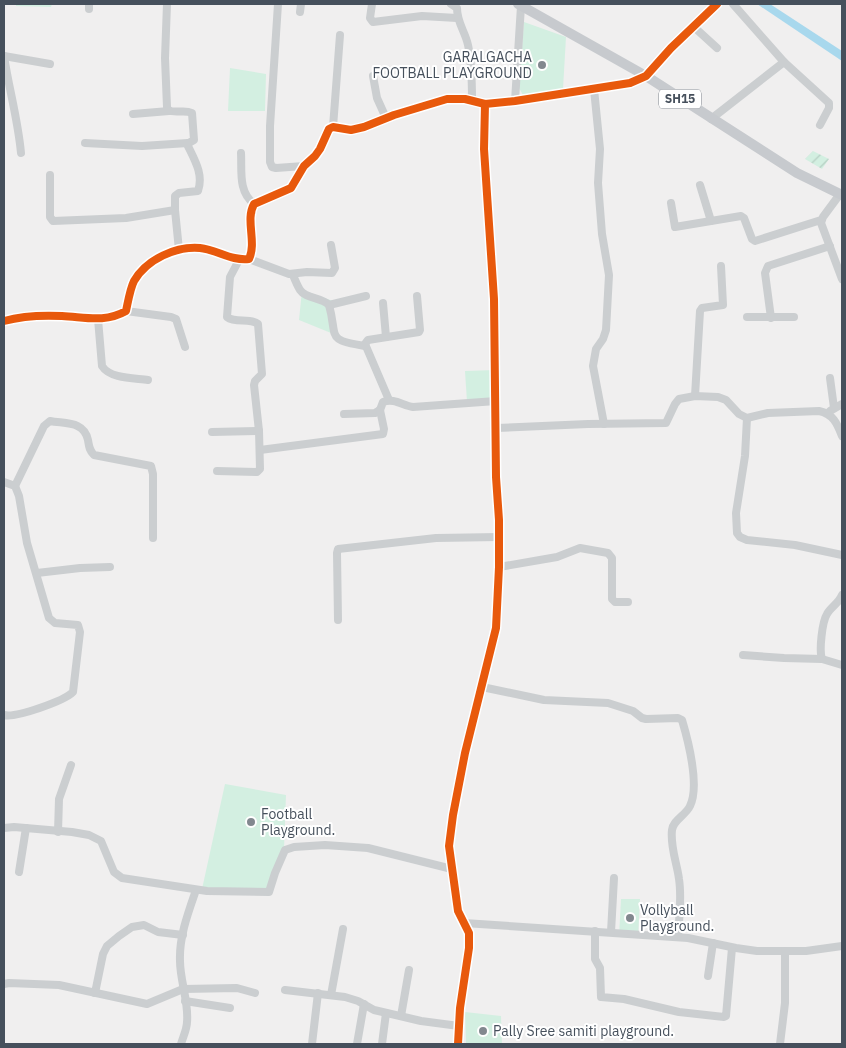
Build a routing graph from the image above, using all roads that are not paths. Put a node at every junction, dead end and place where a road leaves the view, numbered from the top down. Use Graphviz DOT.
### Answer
graph roads {
  1 [pos="167,4"];
  2 [pos="278,4"];
  3 [pos="372,4"];
  4 [pos="451,4"];
  5 [pos="716,4"];
  6 [pos="732,4"];
  7 [pos="519,5"];
  8 [pos="457,18"];
  9 [pos="694,27"];
  10 [pos="340,35"];
  11 [pos="716,48"];
  12 [pos="4,56"];
  13 [pos="784,62"];
  14 [pos="50,64"];
  15 [pos="373,76"];
  16 [pos="646,76"];
  17 [pos="594,88"];
  18 [pos="472,101"];
  19 [pos="515,101"];
  20 [pos="485,104"];
  21 [pos="169,111"];
  22 [pos="133,114"];
  23 [pos="386,118"];
  24 [pos="712,119"];
  25 [pos="820,125"];
  26 [pos="333,127"];
  27 [pos="85,143"];
  28 [pos="188,143"];
  29 [pos="21,152"];
  30 [pos="241,153"];
  31 [pos="304,166"];
  32 [pos="50,175"];
  33 [pos="700,185"];
  34 [pos="841,194"];
  35 [pos="671,203"];
  36 [pos="254,204"];
  37 [pos="175,210"];
  38 [pos="821,220"];
  39 [pos="710,221"];
  40 [pos="331,245"];
  41 [pos="830,246"];
  42 [pos="179,250"];
  43 [pos="249,259"];
  44 [pos="239,260"];
  45 [pos="721,266"];
  46 [pos="293,275"];
  47 [pos="842,279"];
  48 [pos="366,296"];
  49 [pos="417,296"];
  50 [pos="383,303"];
  51 [pos="329,305"];
  52 [pos="126,311"];
  53 [pos="747,317"];
  54 [pos="794,317"];
  55 [pos="771,318"];
  56 [pos="98,319"];
  57 [pos="4,321"];
  58 [pos="386,337"];
  59 [pos="365,346"];
  60 [pos="186,347"];
  61 [pos="830,378"];
  62 [pos="148,380"];
  63 [pos="695,396"];
  64 [pos="389,400"];
  65 [pos="496,401"];
  66 [pos="842,404"];
  67 [pos="834,408"];
  68 [pos="380,410"];
  69 [pos="826,413"];
  70 [pos="344,414"];
  71 [pos="747,418"];
  72 [pos="604,424"];
  73 [pos="496,428"];
  74 [pos="259,431"];
  75 [pos="212,432"];
  76 [pos="842,436"];
  77 [pos="260,450"];
  78 [pos="217,471"];
  79 [pos="4,482"];
  80 [pos="15,486"];
  81 [pos="499,537"];
  82 [pos="153,538"];
  83 [pos="842,554"];
  84 [pos="499,566"];
  85 [pos="110,567"];
  86 [pos="37,573"];
  87 [pos="842,596"];
  88 [pos="628,602"];
  89 [pos="338,620"];
  90 [pos="743,655"];
  91 [pos="822,659"];
  92 [pos="842,665"];
  93 [pos="482,687"];
  94 [pos="4,715"];
  95 [pos="71,765"];
  96 [pos="4,828"];
  97 [pos="26,828"];
  98 [pos="58,832"];
  99 [pos="452,870"];
  100 [pos="19,872"];
  101 [pos="614,878"];
  102 [pos="196,890"];
  103 [pos="464,923"];
  104 [pos="343,929"];
  105 [pos="595,931"];
  106 [pos="611,932"];
  107 [pos="182,935"];
  108 [pos="678,937"];
  109 [pos="713,943"];
  110 [pos="842,946"];
  111 [pos="732,948"];
  112 [pos="785,951"];
  113 [pos="409,970"];
  114 [pos="708,976"];
  115 [pos="4,984"];
  116 [pos="183,989"];
  117 [pos="285,990"];
  118 [pos="95,993"];
  119 [pos="255,993"];
  120 [pos="318,994"];
  121 [pos="331,995"];
  122 [pos="185,1001"];
  123 [pos="364,1004"];
  124 [pos="230,1008"];
  125 [pos="386,1013"];
  126 [pos="401,1016"];
  127 [pos="459,1026"];
  128 [pos="182,1044"];
  129 [pos="312,1044"];
  130 [pos="357,1044"];
  131 [pos="382,1044"];
  132 [pos="458,1044"];
  133 [pos="780,1044"];
  1 -- 21 [label="street"];
  2 -- 31 [label="street"];
  3 -- 8 [label="street"];
  4 -- 8 [label="street"];
  5 -- 9 [label="street"];
  6 -- 13 [label="street"];
  7 -- 16 [label="main road, SH15"];
  7 -- 19 [label="street"];
  8 -- 18 [label="street"];
  9 -- 11 [label="street"];
  9 -- 16 [label="street"];
  10 -- 26 [label="street"];
  12 -- 14 [label="street"];
  12 -- 29 [label="street"];
  13 -- 24 [label="street"];
  13 -- 25 [label="street"];
  15 -- 23 [label="street"];
  16 -- 17 [label="street"];
  16 -- 24 [label="main road, SH15"];
  17 -- 19 [label="street"];
  17 -- 72 [label="street"];
  18 -- 20 [label="street"];
  18 -- 23 [label="street"];
  19 -- 20 [label="street"];
  20 -- 65 [label="street"];
  21 -- 22 [label="street"];
  21 -- 28 [label="street"];
  23 -- 26 [label="street"];
  24 -- 34 [label="main road, SH15"];
  26 -- 31 [label="street"];
  27 -- 28 [label="street"];
  28 -- 37 [label="street"];
  30 -- 36 [label="street"];
  31 -- 36 [label="street"];
  32 -- 37 [label="street"];
  33 -- 39 [label="street"];
  34 -- 38 [label="street"];
  35 -- 39 [label="street"];
  36 -- 43 [label="street"];
  37 -- 42 [label="street"];
  38 -- 39 [label="street"];
  38 -- 41 [label="street"];
  40 -- 46 [label="street"];
  41 -- 47 [label="street"];
  41 -- 55 [label="street"];
  42 -- 44 [label="street"];
  42 -- 52 [label="street"];
  43 -- 44 [label="street"];
  43 -- 46 [label="street"];
  44 -- 74 [label="street"];
  45 -- 63 [label="street"];
  46 -- 51 [label="street"];
  48 -- 51 [label="street"];
  49 -- 58 [label="street"];
  50 -- 58 [label="street"];
  51 -- 59 [label="street"];
  52 -- 56 [label="street"];
  52 -- 60 [label="street"];
  53 -- 55 [label="street"];
  54 -- 55 [label="street"];
  56 -- 57 [label="street"];
  56 -- 62 [label="street"];
  58 -- 59 [label="street"];
  59 -- 64 [label="street"];
  61 -- 67 [label="street"];
  63 -- 71 [label="street"];
  63 -- 72 [label="street"];
  64 -- 65 [label="street"];
  64 -- 68 [label="street"];
  65 -- 73 [label="street"];
  66 -- 67 [label="street"];
  67 -- 69 [label="street"];
  68 -- 70 [label="street"];
  68 -- 77 [label="street"];
  69 -- 71 [label="street"];
  69 -- 76 [label="street"];
  71 -- 83 [label="street"];
  72 -- 73 [label="street"];
  73 -- 81 [label="street"];
  74 -- 75 [label="street"];
  74 -- 77 [label="street"];
  77 -- 78 [label="street"];
  79 -- 80 [label="street"];
  80 -- 82 [label="street"];
  80 -- 86 [label="street"];
  81 -- 84 [label="street"];
  81 -- 89 [label="street"];
  84 -- 88 [label="street"];
  84 -- 93 [label="street"];
  85 -- 86 [label="street"];
  86 -- 94 [label="street"];
  87 -- 91 [label="street"];
  90 -- 91 [label="street"];
  91 -- 92 [label="street"];
  93 -- 99 [label="street"];
  93 -- 108 [label="street"];
  95 -- 98 [label="street"];
  96 -- 97 [label="street"];
  97 -- 98 [label="street"];
  97 -- 100 [label="street"];
  98 -- 102 [label="street"];
  99 -- 102 [label="street"];
  99 -- 103 [label="street"];
  101 -- 106 [label="street"];
  102 -- 107 [label="street"];
  103 -- 105 [label="street"];
  103 -- 127 [label="street"];
  104 -- 121 [label="street"];
  105 -- 106 [label="street"];
  105 -- 111 [label="street"];
  106 -- 108 [label="street"];
  107 -- 116 [label="street"];
  107 -- 118 [label="street"];
  108 -- 109 [label="street"];
  109 -- 111 [label="street"];
  109 -- 114 [label="street"];
  110 -- 112 [label="street"];
  111 -- 112 [label="street"];
  112 -- 133 [label="street"];
  113 -- 126 [label="street"];
  115 -- 118 [label="street"];
  116 -- 118 [label="street"];
  116 -- 119 [label="street"];
  116 -- 122 [label="street"];
  117 -- 120 [label="street"];
  120 -- 121 [label="street"];
  120 -- 129 [label="street"];
  121 -- 123 [label="street"];
  122 -- 124 [label="street"];
  122 -- 128 [label="street"];
  123 -- 125 [label="street"];
  123 -- 130 [label="street"];
  125 -- 126 [label="street"];
  125 -- 131 [label="street"];
  126 -- 127 [label="street"];
  127 -- 132 [label="street"];
}
